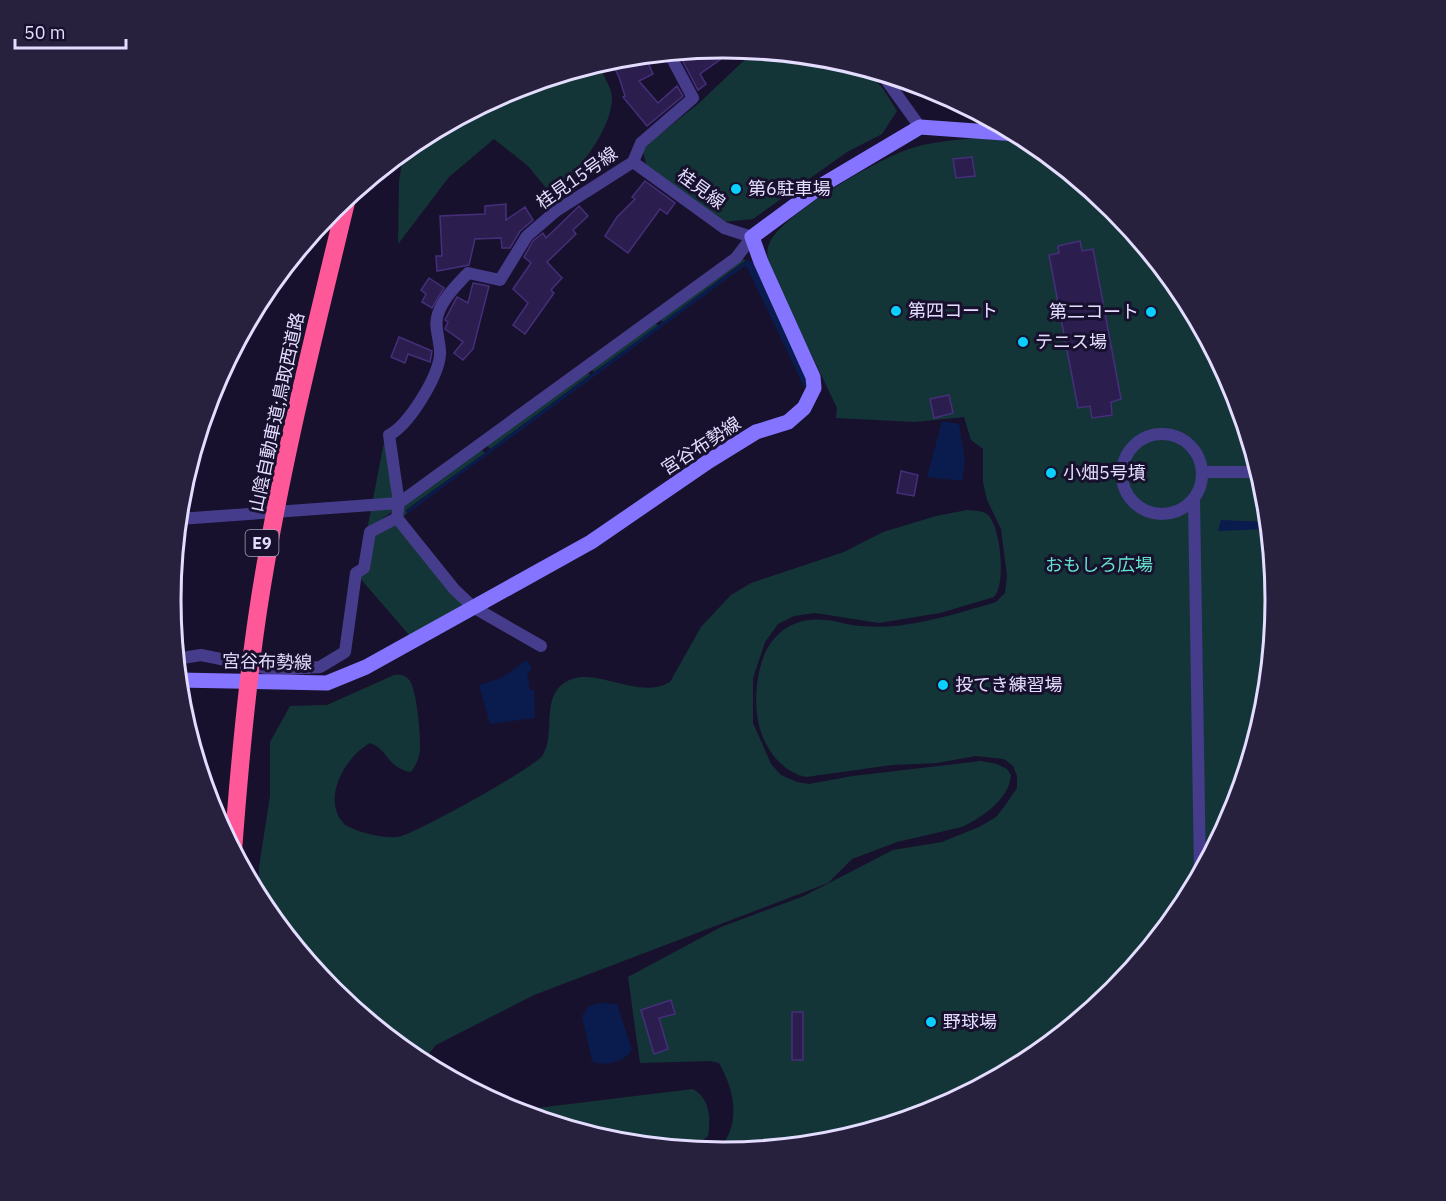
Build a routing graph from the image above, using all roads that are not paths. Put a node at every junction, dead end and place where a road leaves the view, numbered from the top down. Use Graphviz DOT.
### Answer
graph roads {
  1 [pos="673,61"];
  2 [pos="892,86"];
  3 [pos="920,127"];
  4 [pos="996,133"];
  5 [pos="633,162"];
  6 [pos="343,215"];
  7 [pos="330,227"];
  8 [pos="752,237"];
  9 [pos="304,360"];
  10 [pos="1202,472"];
  11 [pos="1250,472"];
  12 [pos="1194,499"];
  13 [pos="399,503"];
  14 [pos="188,518"];
  15 [pos="397,518"];
  16 [pos="473,607"];
  17 [pos="541,646"];
  18 [pos="184,658"];
  19 [pos="187,680"];
  20 [pos="237,729"];
  21 [pos="227,818"];
  22 [pos="234,833"];
  23 [pos="1200,857"];
  1 -- 5 [label="street, 桂見15号線"];
  2 -- 3 [label="street"];
  3 -- 4 [label="street"];
  3 -- 8 [label="street"];
  5 -- 8 [label="street, 桂見線"];
  5 -- 13 [label="street, 桂見15号線"];
  6 -- 9 [label="highway, 山陰自動車道;鳥取西道路 / E9"];
  7 -- 9 [label="highway, 山陰自動車道;鳥取西道路 / E9"];
  8 -- 13 [label="street"];
  8 -- 16 [label="street, 宮谷布勢線"];
  9 -- 20 [label="highway, 山陰自動車道;鳥取西道路 / E9"];
  10 -- 11 [label="street"];
  10 -- 12 [label="street"];
  10 -- 12 [label="street"];
  12 -- 23 [label="street"];
  13 -- 14 [label="street"];
  13 -- 15 [label="street"];
  15 -- 16 [label="street"];
  15 -- 18 [label="street"];
  16 -- 17 [label="street"];
  16 -- 19 [label="street, 宮谷布勢線"];
  20 -- 21 [label="highway, 山陰自動車道;鳥取西道路 / E9"];
  20 -- 22 [label="highway, 山陰自動車道;鳥取西道路 / E9"];
}
